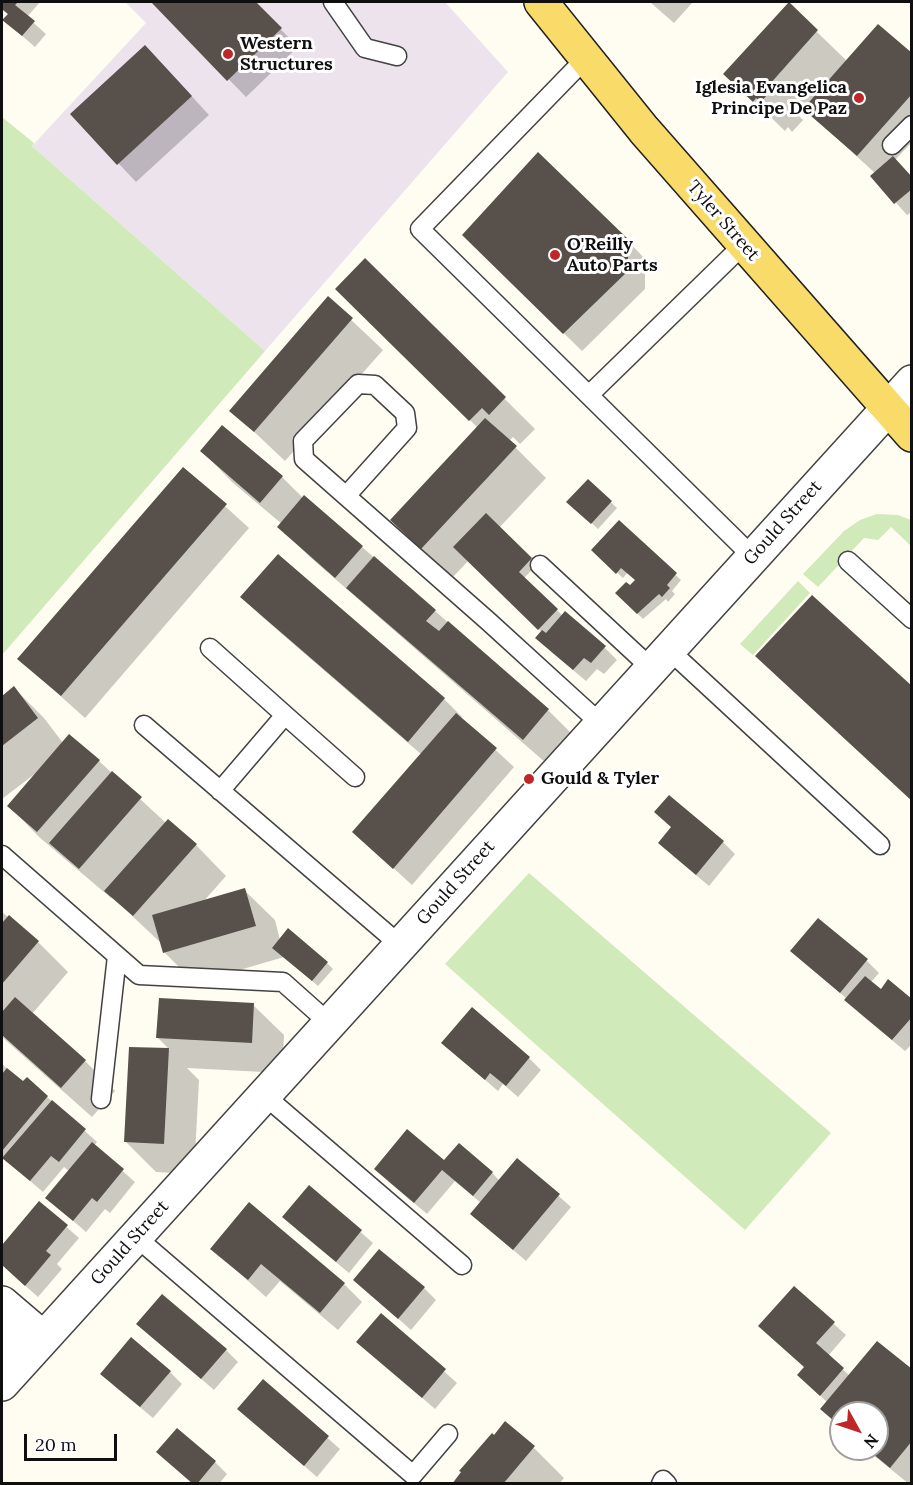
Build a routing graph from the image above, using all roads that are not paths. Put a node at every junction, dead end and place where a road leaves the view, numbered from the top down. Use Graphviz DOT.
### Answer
graph roads {
  1 [pos="333,2"];
  2 [pos="541,2"];
  3 [pos="397,56"];
  4 [pos="586,58"];
  5 [pos="912,125"];
  6 [pos="892,145"];
  7 [pos="743,245"];
  8 [pos="912,382"];
  9 [pos="589,395"];
  10 [pos="887,408"];
  11 [pos="912,435"];
  12 [pos="346,496"];
  13 [pos="753,557"];
  14 [pos="848,561"];
  15 [pos="540,566"];
  16 [pos="912,619"];
  17 [pos="210,648"];
  18 [pos="660,659"];
  19 [pos="285,715"];
  20 [pos="601,724"];
  21 [pos="144,725"];
  22 [pos="355,777"];
  23 [pos="220,790"];
  24 [pos="880,845"];
  25 [pos="2,855"];
  26 [pos="400,945"];
  27 [pos="117,956"];
  28 [pos="329,1023"];
  29 [pos="264,1095"];
  30 [pos="101,1099"];
  31 [pos="136,1237"];
  32 [pos="462,1265"];
  33 [pos="2,1304"];
  34 [pos="23,1346"];
  35 [pos="2,1384"];
  36 [pos="448,1434"];
  37 [pos="661,1484"];
  38 [pos="667,1484"];
  1 -- 3 [label="lane"];
  2 -- 4 [label="main road, Tyler Street"];
  4 -- 7 [label="main road, Tyler Street"];
  4 -- 9 [label="lane"];
  5 -- 6 [label="lane"];
  7 -- 9 [label="lane"];
  7 -- 10 [label="main road, Tyler Street"];
  8 -- 10 [label="street, Gould Street"];
  9 -- 13 [label="lane"];
  10 -- 11 [label="main road, Tyler Street"];
  10 -- 13 [label="street, Gould Street"];
  12 -- 12 [label="lane"];
  12 -- 20 [label="lane"];
  13 -- 18 [label="street, Gould Street"];
  14 -- 16 [label="lane"];
  15 -- 18 [label="lane"];
  17 -- 19 [label="lane"];
  18 -- 20 [label="street, Gould Street"];
  18 -- 24 [label="lane"];
  19 -- 22 [label="lane"];
  19 -- 23 [label="lane"];
  20 -- 26 [label="street, Gould Street"];
  21 -- 23 [label="lane"];
  23 -- 26 [label="lane"];
  25 -- 27 [label="lane"];
  26 -- 28 [label="street, Gould Street"];
  27 -- 28 [label="lane"];
  27 -- 30 [label="lane"];
  28 -- 29 [label="street, Gould Street"];
  29 -- 31 [label="street, Gould Street"];
  29 -- 32 [label="lane"];
  31 -- 34 [label="street, Gould Street"];
  31 -- 36 [label="lane"];
  33 -- 34 [label="street"];
  34 -- 35 [label="street, Gould Street"];
  37 -- 38 [label="lane"];
}
